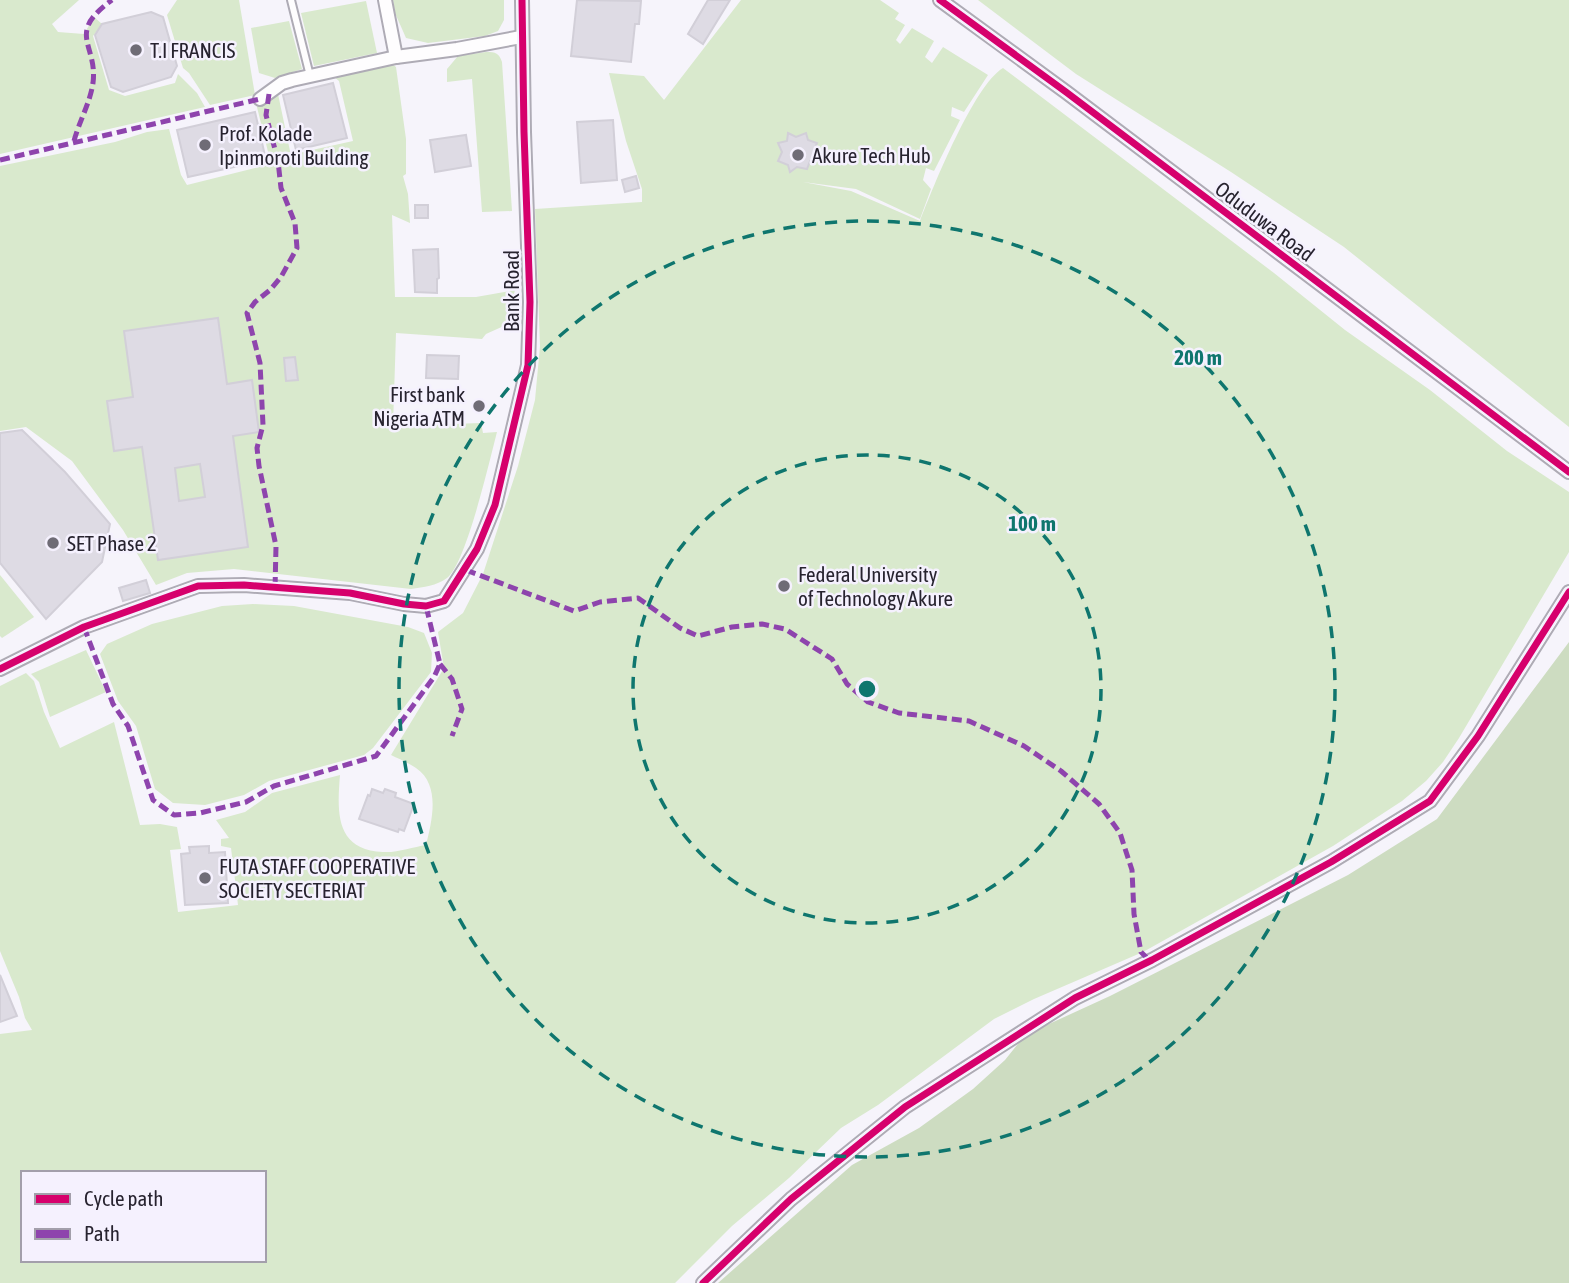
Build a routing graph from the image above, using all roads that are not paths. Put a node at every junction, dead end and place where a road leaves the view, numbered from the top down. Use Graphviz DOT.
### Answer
graph roads {
  1 [pos="291,0"];
  2 [pos="385,0"];
  3 [pos="522,0"];
  4 [pos="940,0"];
  5 [pos="522,37"];
  6 [pos="396,57"];
  7 [pos="310,76"];
  8 [pos="260,99"];
  9 [pos="1569,472"];
  10 [pos="1569,592"];
  11 [pos="0,669"];
  12 [pos="703,1283"];
  1 -- 7 [label="lane"];
  2 -- 6 [label="street"];
  3 -- 5 [label="street, Bank Road"];
  4 -- 9 [label="street, Oduduwa Road"];
  5 -- 6 [label="street"];
  5 -- 11 [label="street, Bank Road"];
  6 -- 7 [label="street"];
  7 -- 8 [label="street"];
  10 -- 12 [label="street"];
}
